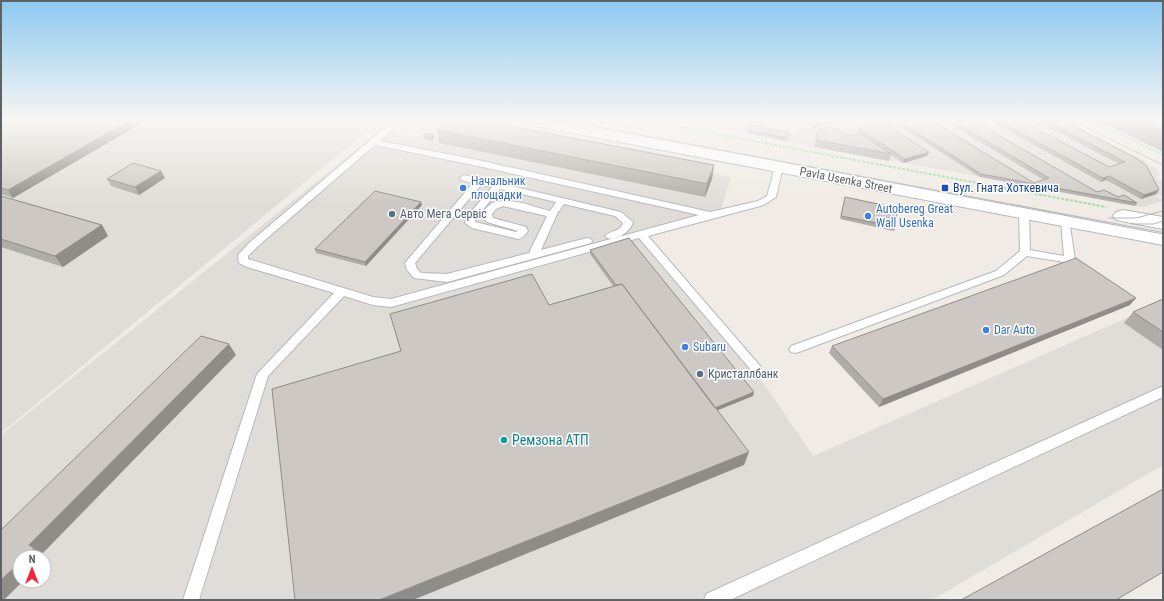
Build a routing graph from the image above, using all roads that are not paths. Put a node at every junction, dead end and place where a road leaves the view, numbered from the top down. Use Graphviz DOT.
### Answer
graph roads {
  1 [pos="368,148"];
  2 [pos="406,148"];
  3 [pos="679,148"];
  4 [pos="772,148"];
  5 [pos="780,167"];
  6 [pos="464,178"];
  7 [pos="479,182"];
  8 [pos="498,186"];
  9 [pos="561,201"];
  10 [pos="1024,213"];
  11 [pos="552,214"];
  12 [pos="711,215"];
  13 [pos="1066,221"];
  14 [pos="1163,223"];
  15 [pos="641,234"];
  16 [pos="1163,239"];
  17 [pos="1025,252"];
  18 [pos="533,256"];
  19 [pos="343,291"];
  20 [pos="795,349"];
  21 [pos="755,367"];
  22 [pos="1161,392"];
  23 [pos="191,600"];
  24 [pos="712,600"];
  1 -- 19 [label="lane"];
  2 -- 12 [label="lane"];
  3 -- 5 [label="street, Pavla Usenka Street"];
  4 -- 14 [label="street, Pavla Usenka Street"];
  5 -- 10 [label="street, Pavla Usenka Street"];
  5 -- 12 [label="lane"];
  6 -- 7 [label="lane"];
  7 -- 8 [label="lane"];
  7 -- 18 [label="lane"];
  8 -- 9 [label="lane"];
  8 -- 11 [label="lane"];
  9 -- 11 [label="lane"];
  9 -- 18 [label="lane"];
  10 -- 13 [label="street, Pavla Usenka Street"];
  10 -- 17 [label="lane"];
  11 -- 18 [label="lane"];
  12 -- 15 [label="lane"];
  13 -- 16 [label="street, Pavla Usenka Street"];
  13 -- 17 [label="lane"];
  15 -- 19 [label="lane"];
  15 -- 21 [label="lane"];
  17 -- 20 [label="lane"];
  19 -- 23 [label="lane"];
  22 -- 24 [label="lane"];
}
